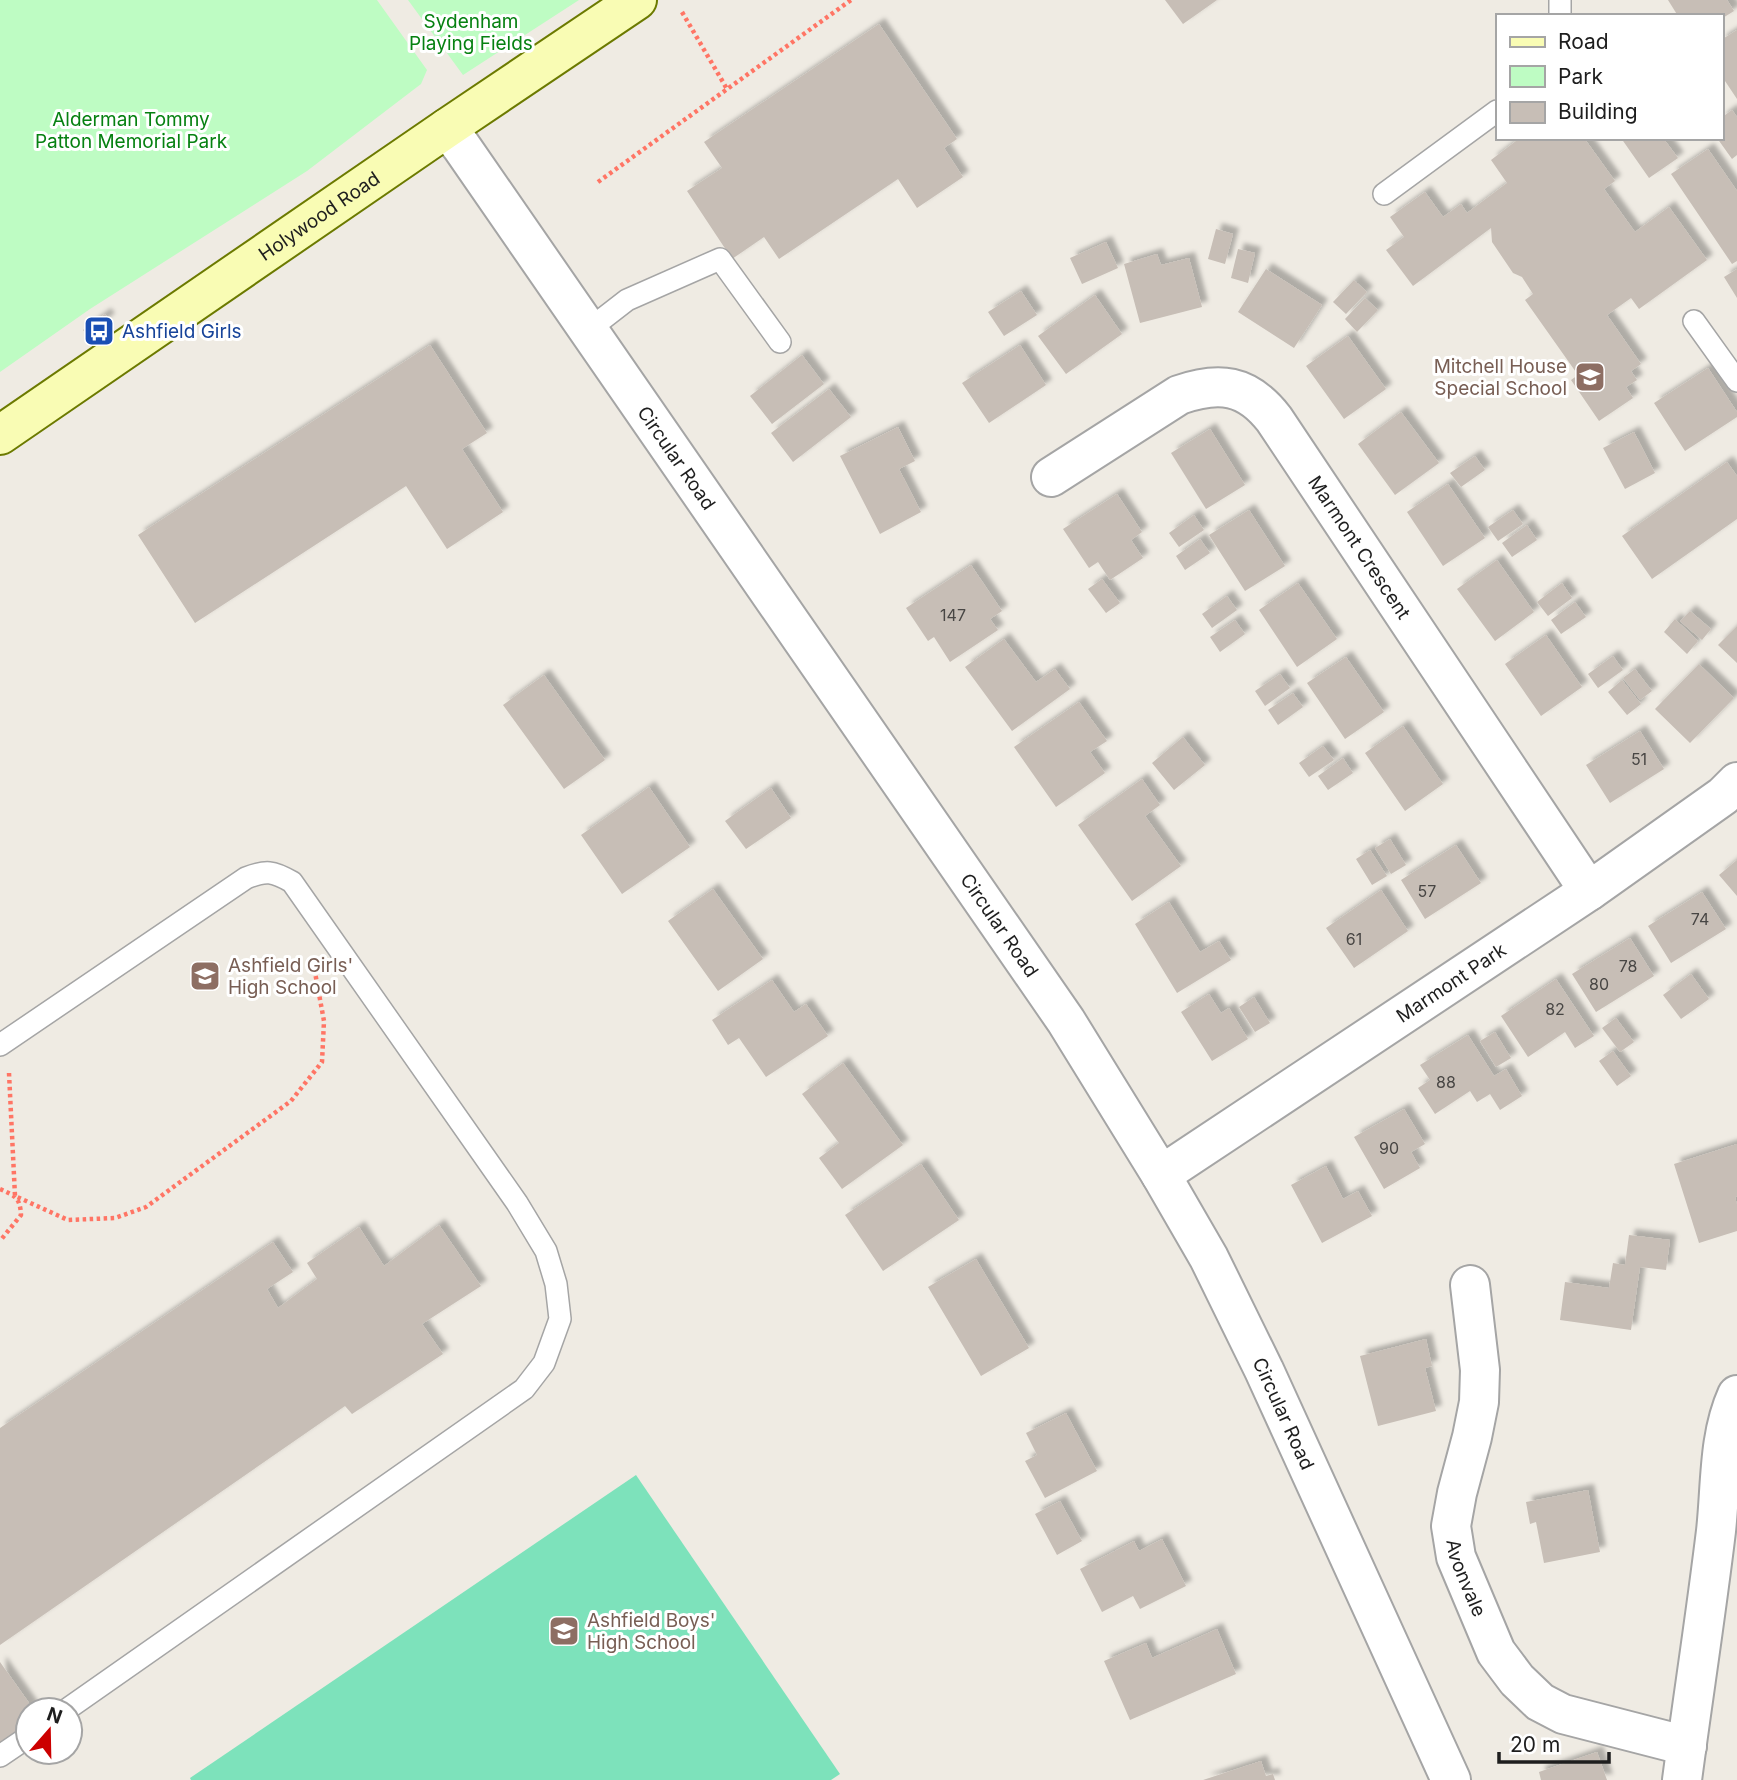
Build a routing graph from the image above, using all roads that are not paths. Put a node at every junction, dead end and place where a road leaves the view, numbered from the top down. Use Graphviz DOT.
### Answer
graph roads {
  1 [pos="637,0"];
  2 [pos="1496,112"];
  3 [pos="447,128"];
  4 [pos="1384,194"];
  5 [pos="1694,321"];
  6 [pos="587,331"];
  7 [pos="780,342"];
  8 [pos="1737,381"];
  9 [pos="0,435"];
  10 [pos="1051,477"];
  11 [pos="1737,782"];
  12 [pos="1589,891"];
  13 [pos="4,1043"];
  14 [pos="1161,1175"];
  15 [pos="1470,1285"];
  16 [pos="1737,1395"];
  17 [pos="84,1697"];
  18 [pos="1684,1763"];
  19 [pos="1451,1780"];
  1 -- 3 [label="main road, Holywood Road"];
  2 -- 4 [label="lane"];
  3 -- 6 [label="street, Circular Road"];
  3 -- 9 [label="main road, Holywood Road"];
  5 -- 8 [label="lane"];
  6 -- 7 [label="lane"];
  6 -- 14 [label="street, Circular Road"];
  10 -- 12 [label="street, Marmont Crescent"];
  11 -- 12 [label="street, Marmont Park"];
  12 -- 14 [label="street, Marmont Park"];
  13 -- 17 [label="lane"];
  14 -- 19 [label="street, Circular Road"];
  15 -- 18 [label="street, Avonvale"];
  16 -- 18 [label="street, Avonvale"];
}
